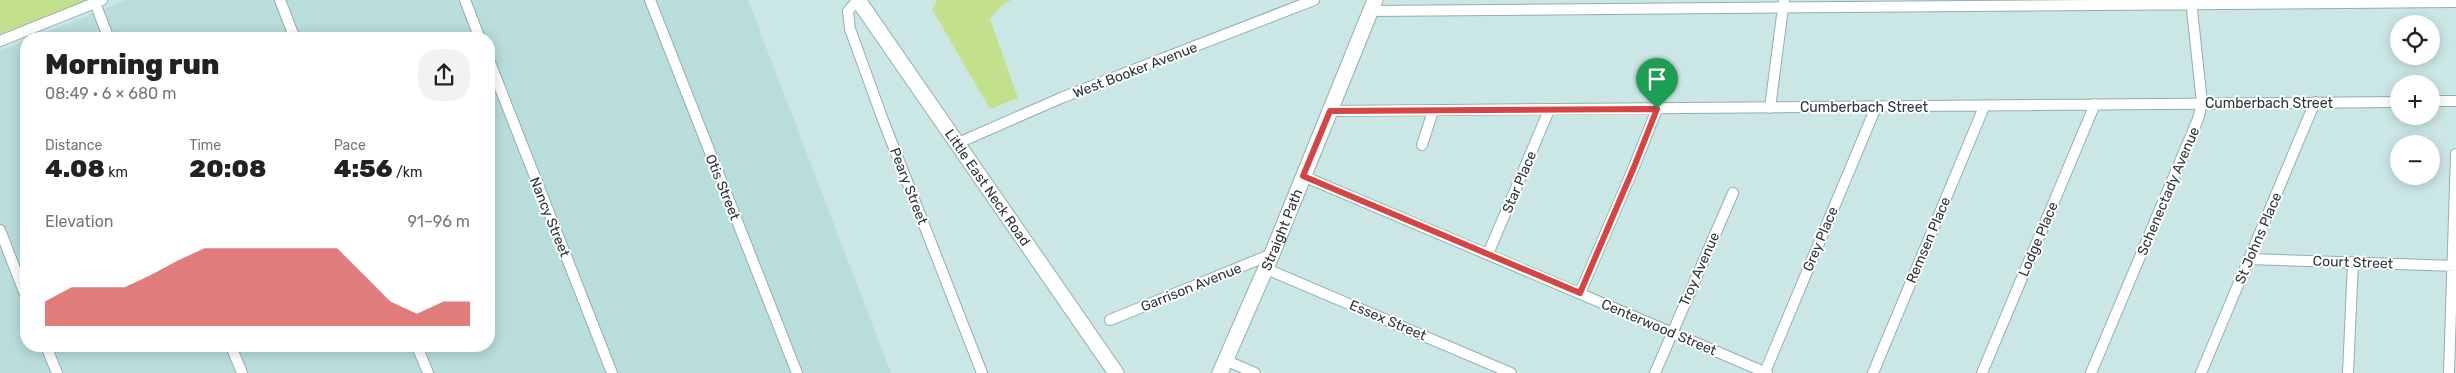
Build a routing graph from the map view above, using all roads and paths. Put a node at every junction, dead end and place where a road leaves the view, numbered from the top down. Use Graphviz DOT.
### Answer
graph roads {
  1 [pos="280,0"];
  2 [pos="465,0"];
  3 [pos="650,0"];
  4 [pos="858,0"];
  5 [pos="1314,0"];
  6 [pos="98,1"];
  7 [pos="2191,2"];
  8 [pos="2456,2"];
  9 [pos="1784,4"];
  10 [pos="1372,6"];
  11 [pos="22,32"];
  12 [pos="107,32"];
  13 [pos="292,32"];
  14 [pos="477,32"];
  15 [pos="20,33"];
  16 [pos="0,41"];
  17 [pos="495,75"];
  18 [pos="2440,101"];
  19 [pos="2456,101"];
  20 [pos="2315,102"];
  21 [pos="2390,102"];
  22 [pos="2202,103"];
  23 [pos="2094,104"];
  24 [pos="1876,107"];
  25 [pos="1984,107"];
  26 [pos="1770,108"];
  27 [pos="1657,109"];
  28 [pos="1549,110"];
  29 [pos="1330,111"];
  30 [pos="1434,111"];
  31 [pos="958,142"];
  32 [pos="1422,145"];
  33 [pos="2456,154"];
  34 [pos="2456,166"];
  35 [pos="1303,176"];
  36 [pos="1733,193"];
  37 [pos="0,230"];
  38 [pos="1272,254"];
  39 [pos="1488,254"];
  40 [pos="2249,259"];
  41 [pos="2353,262"];
  42 [pos="2455,266"];
  43 [pos="1264,268"];
  44 [pos="20,282"];
  45 [pos="1580,293"];
  46 [pos="1110,320"];
  47 [pos="1672,332"];
  48 [pos="48,352"];
  49 [pos="233,352"];
  50 [pos="420,352"];
  51 [pos="1223,367"];
  52 [pos="2452,369"];
  53 [pos="1766,372"];
  54 [pos="56,373"];
  55 [pos="242,373"];
  56 [pos="428,373"];
  57 [pos="612,373"];
  58 [pos="797,373"];
  59 [pos="982,373"];
  60 [pos="1116,373"];
  61 [pos="1256,373"];
  62 [pos="1511,373"];
  63 [pos="1655,373"];
  64 [pos="1873,373"];
  65 [pos="1982,373"];
  66 [pos="2091,373"];
  67 [pos="2201,373"];
  68 [pos="2348,373"];
  1 -- 13 [label="street"];
  2 -- 14 [label="street"];
  3 -- 58 [label="street, Otis Street"];
  4 -- 31 [label="main road, Little East Neck Road"];
  4 -- 59 [label="street, Peary Street"];
  5 -- 31 [label="street, West Booker Avenue"];
  6 -- 11 [label="street"];
  6 -- 12 [label="street"];
  7 -- 8 [label="street"];
  7 -- 9 [label="street"];
  7 -- 22 [label="street, Schenectady Avenue"];
  9 -- 10 [label="street"];
  9 -- 26 [label="street"];
  10 -- 29 [label="main road, Straight Path"];
  15 -- 16 [label="street"];
  17 -- 57 [label="street, Nancy Street"];
  18 -- 19 [label="street"];
  20 -- 21 [label="street, Cumberbach Street"];
  20 -- 22 [label="street, Cumberbach Street"];
  20 -- 40 [label="street, St Johns Place"];
  22 -- 23 [label="street, Cumberbach Street"];
  22 -- 66 [label="street, Schenectady Avenue"];
  23 -- 25 [label="street, Cumberbach Street"];
  23 -- 65 [label="street, Lodge Place"];
  24 -- 25 [label="street, Cumberbach Street"];
  24 -- 26 [label="street, Cumberbach Street"];
  24 -- 53 [label="street, Grey Place"];
  25 -- 64 [label="street, Remsen Place"];
  26 -- 27 [label="street, Cumberbach Street"];
  27 -- 28 [label="street, Cumberbach Street"];
  27 -- 45 [label="street"];
  28 -- 30 [label="street, Cumberbach Street"];
  28 -- 39 [label="street, Star Place"];
  29 -- 30 [label="street, Cumberbach Street"];
  29 -- 35 [label="main road, Straight Path"];
  30 -- 32 [label="street"];
  31 -- 60 [label="main road, Little East Neck Road"];
  33 -- 34 [label="street"];
  34 -- 42 [label="street"];
  35 -- 38 [label="main road, Straight Path"];
  35 -- 39 [label="street, Centerwood Street"];
  36 -- 47 [label="street, Troy Avenue"];
  37 -- 44 [label="street"];
  38 -- 43 [label="main road, Straight Path"];
  38 -- 46 [label="street, Garrison Avenue"];
  39 -- 45 [label="street, Centerwood Street"];
  40 -- 41 [label="street, Court Street"];
  40 -- 67 [label="street, St Johns Place"];
  41 -- 42 [label="street, Court Street"];
  41 -- 68 [label="street"];
  42 -- 52 [label="street"];
  43 -- 51 [label="main road, Straight Path"];
  43 -- 62 [label="street, Essex Street"];
  45 -- 47 [label="street, Centerwood Street"];
  47 -- 53 [label="street, Centerwood Street"];
  47 -- 63 [label="street, Troy Avenue"];
  48 -- 54 [label="street"];
  49 -- 55 [label="street"];
  50 -- 56 [label="street"];
  51 -- 61 [label="street"];
}
